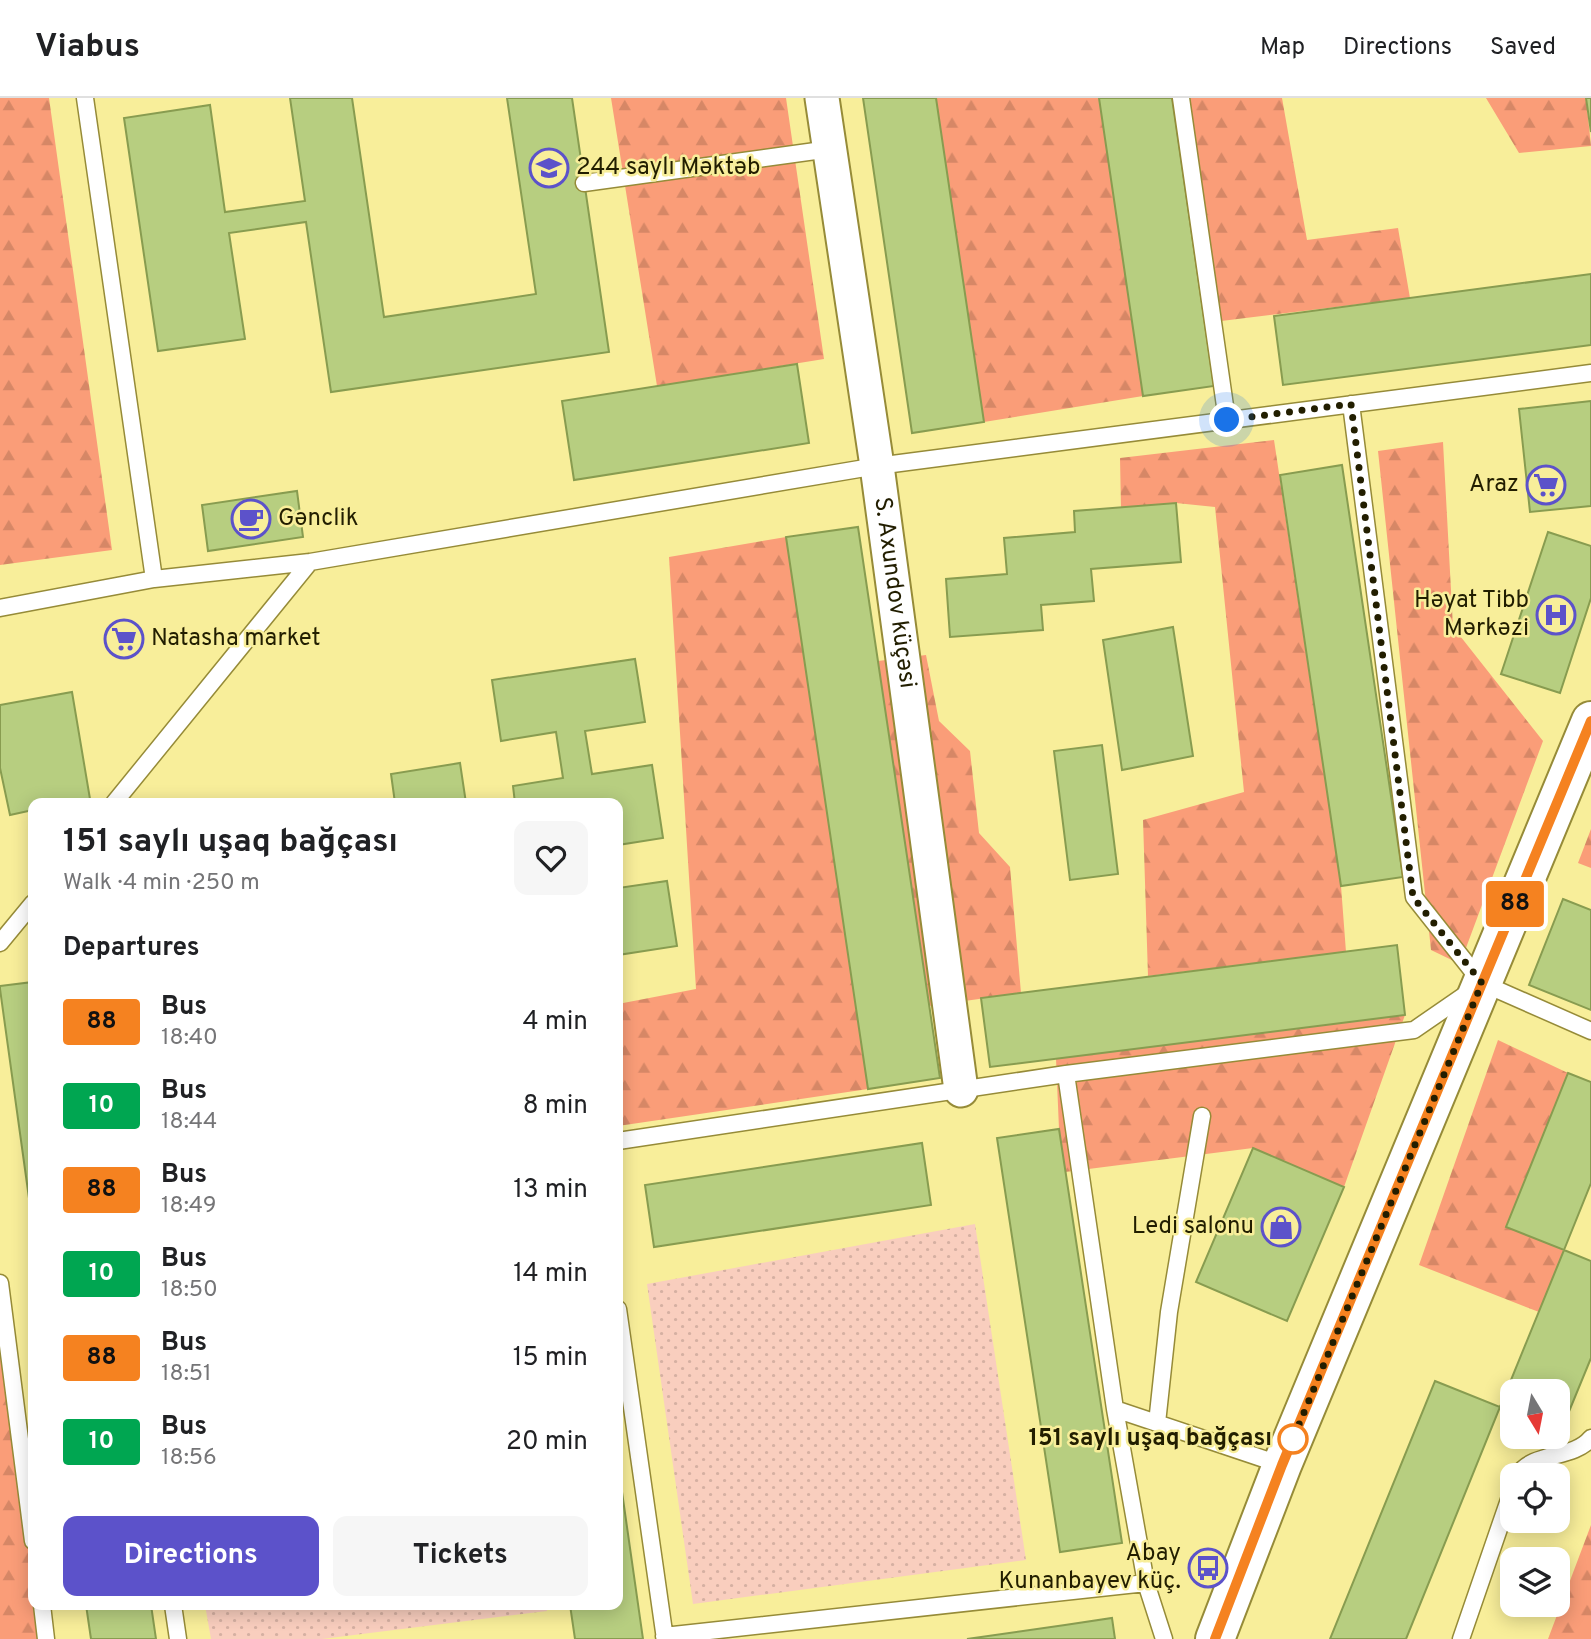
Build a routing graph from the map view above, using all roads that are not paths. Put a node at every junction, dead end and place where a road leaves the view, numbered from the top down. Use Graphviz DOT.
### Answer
graph roads {
  1 [pos="85,98"];
  2 [pos="822,98"];
  3 [pos="1181,98"];
  4 [pos="830,149"];
  5 [pos="584,183"];
  6 [pos="1591,373"];
  7 [pos="1351,404"];
  8 [pos="1227,420"];
  9 [pos="877,466"];
  10 [pos="310,562"];
  11 [pos="154,579"];
  12 [pos="0,608"];
  13 [pos="1591,721"];
  14 [pos="118,798"];
  15 [pos="28,909"];
  16 [pos="0,943"];
  17 [pos="1482,983"];
  18 [pos="1591,1031"];
  19 [pos="1066,1074"];
  20 [pos="961,1090"];
  21 [pos="1202,1116"];
  22 [pos="623,1140"];
  23 [pos="0,1283"];
  24 [pos="623,1345"];
  25 [pos="1115,1409"];
  26 [pos="1157,1423"];
  27 [pos="1591,1438"];
  28 [pos="1531,1463"];
  29 [pos="1282,1465"];
  30 [pos="28,1502"];
  31 [pos="1500,1526"];
  32 [pos="1146,1583"];
  33 [pos="42,1610"];
  34 [pos="174,1610"];
  35 [pos="664,1637"];
  36 [pos="46,1639"];
  37 [pos="178,1639"];
  38 [pos="1164,1639"];
  39 [pos="1215,1639"];
  40 [pos="1461,1639"];
  1 -- 11 [label="lane"];
  2 -- 4 [label="street, S. Axundov küçəsi"];
  3 -- 8 [label="lane"];
  4 -- 5 [label="lane"];
  4 -- 9 [label="street, S. Axundov küçəsi"];
  6 -- 7 [label="lane"];
  7 -- 8 [label="lane"];
  7 -- 17 [label="lane"];
  8 -- 9 [label="lane"];
  9 -- 10 [label="lane"];
  9 -- 20 [label="street, S. Axundov küçəsi"];
  10 -- 11 [label="lane"];
  10 -- 14 [label="lane"];
  11 -- 12 [label="lane"];
  13 -- 17 [label="street"];
  15 -- 16 [label="lane"];
  17 -- 18 [label="lane"];
  17 -- 19 [label="lane"];
  17 -- 29 [label="street"];
  19 -- 20 [label="lane"];
  19 -- 25 [label="lane"];
  20 -- 22 [label="lane"];
  21 -- 26 [label="lane"];
  23 -- 30 [label="lane"];
  24 -- 35 [label="lane"];
  25 -- 26 [label="lane"];
  25 -- 32 [label="lane"];
  26 -- 29 [label="lane"];
  27 -- 28 [label="lane"];
  29 -- 39 [label="street"];
  31 -- 40 [label="lane"];
  32 -- 35 [label="lane"];
  32 -- 38 [label="lane"];
  33 -- 36 [label="lane"];
  34 -- 37 [label="lane"];
}
